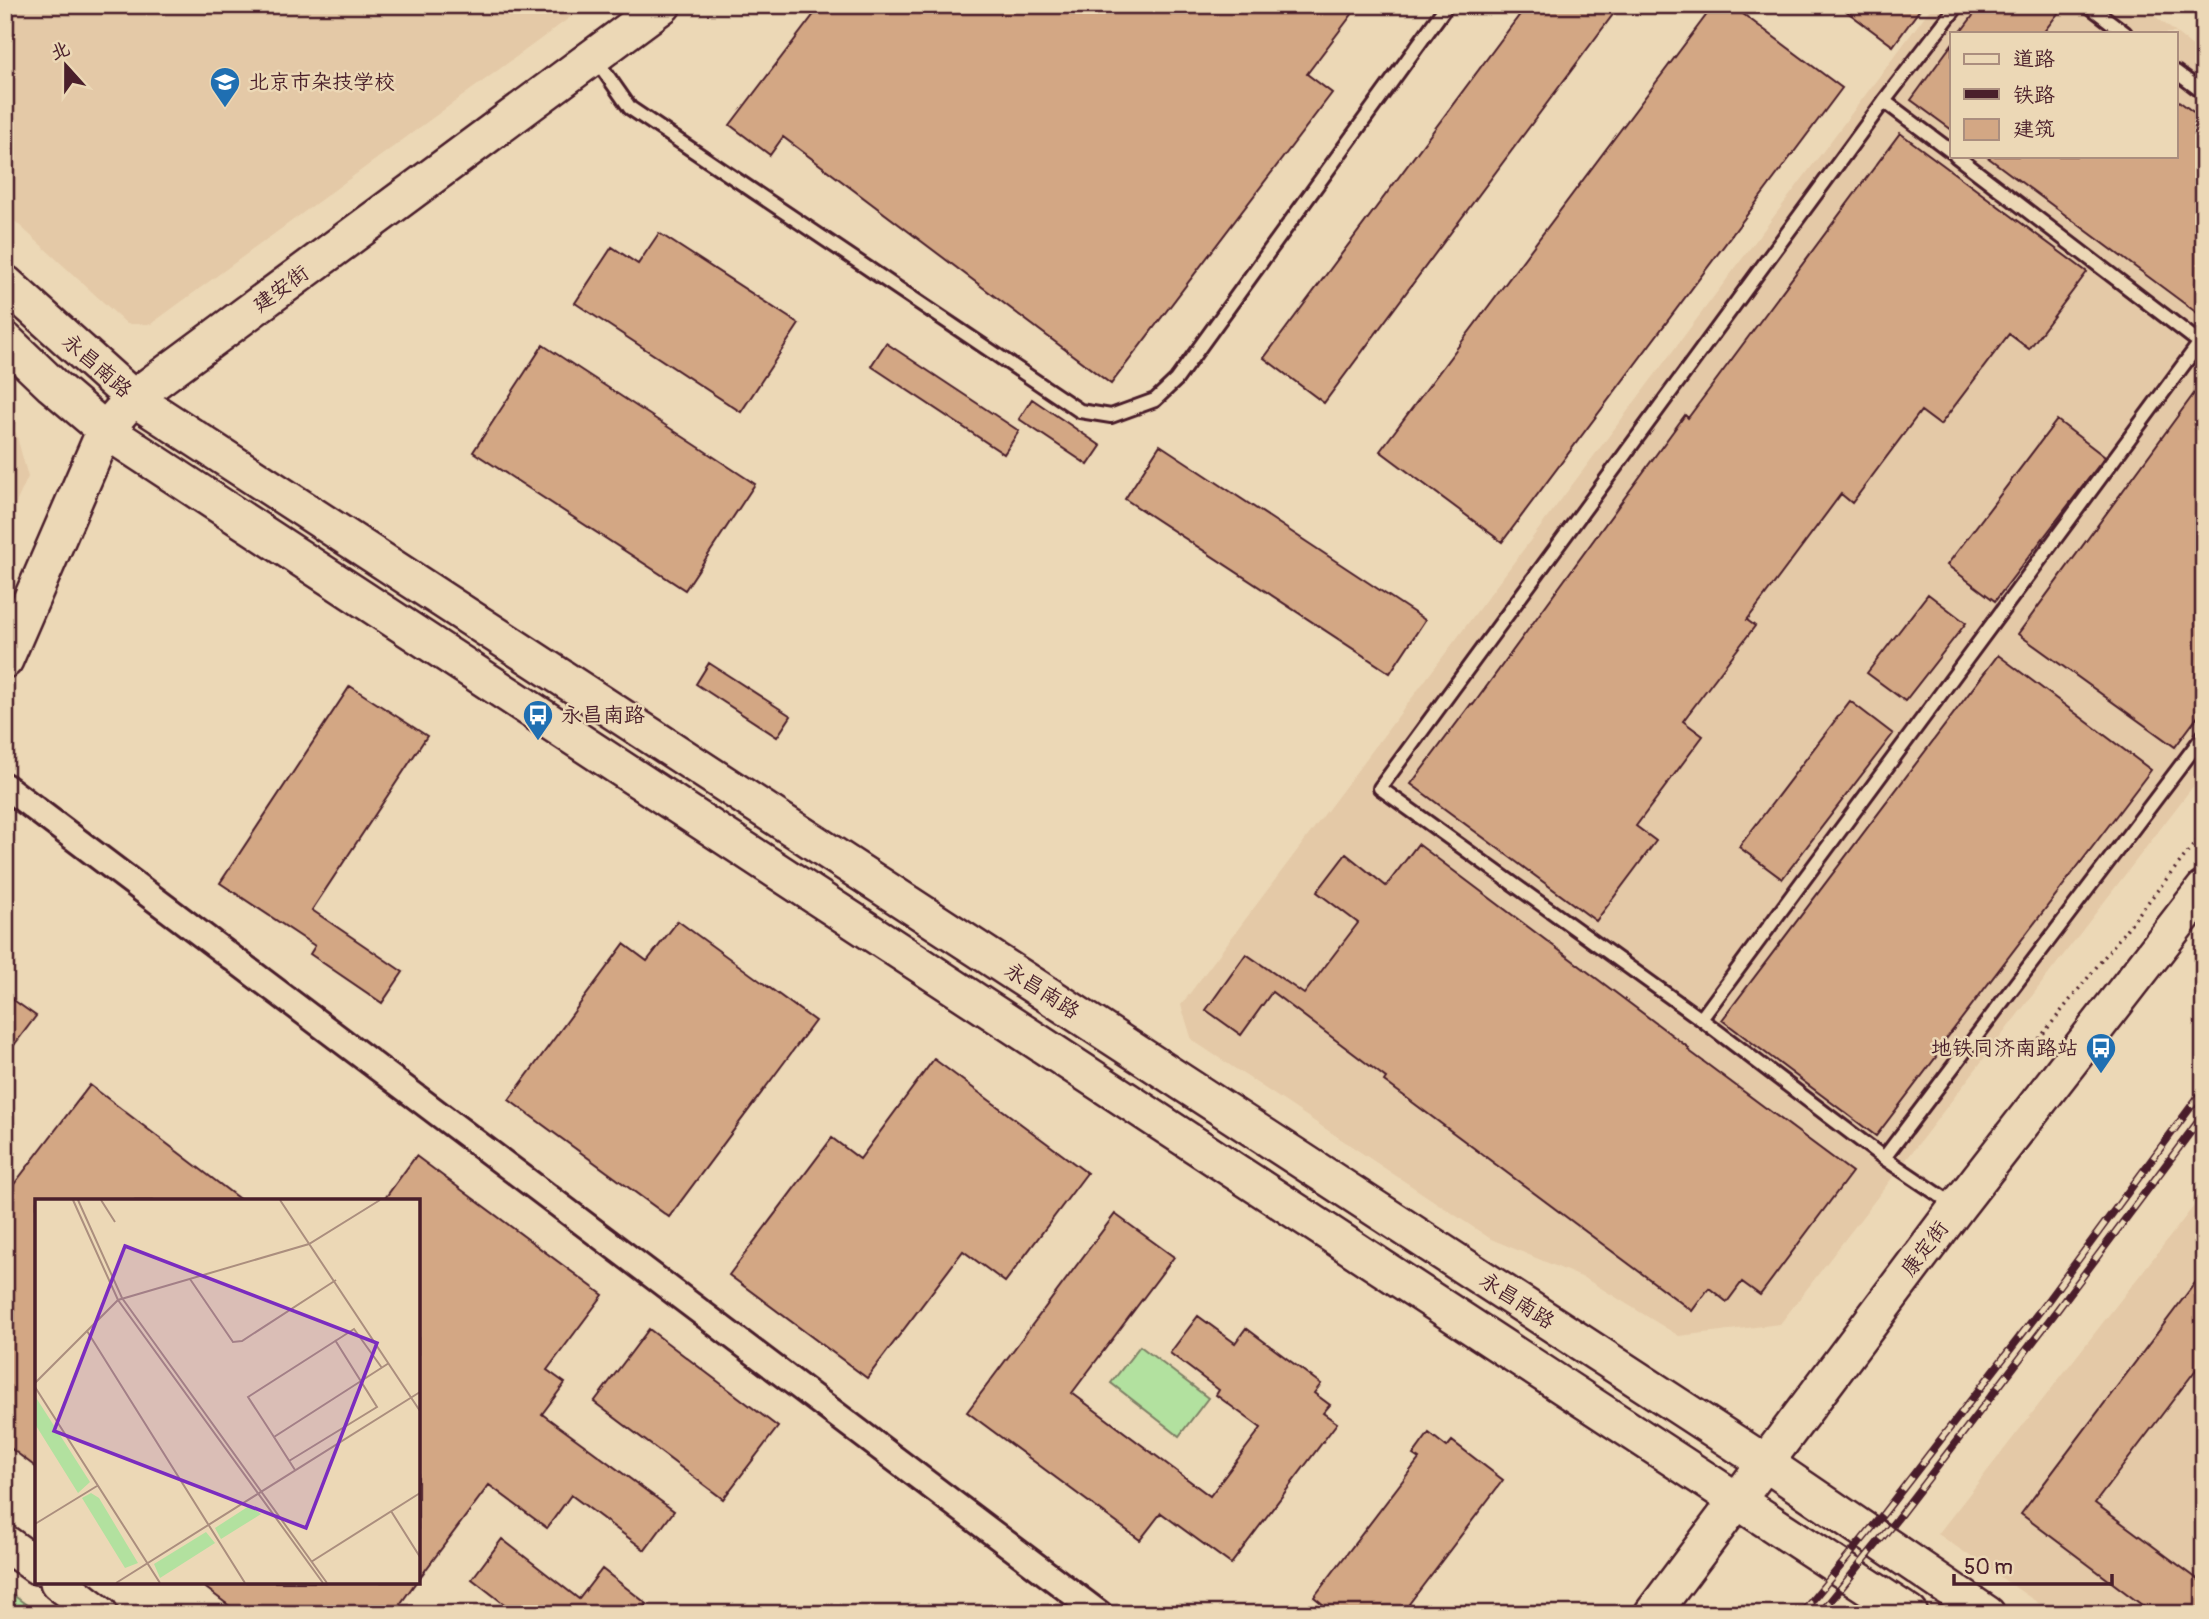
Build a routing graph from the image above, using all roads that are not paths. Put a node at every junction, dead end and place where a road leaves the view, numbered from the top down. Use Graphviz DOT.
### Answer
graph roads {
  1 [pos="663,5"];
  2 [pos="1447,5"];
  3 [pos="1958,5"];
  4 [pos="2088,5"];
  5 [pos="2124,32"];
  6 [pos="595,58"];
  7 [pos="2178,74"];
  8 [pos="2204,93"];
  9 [pos="1884,101"];
  10 [pos="1950,150"];
  11 [pos="1959,158"];
  12 [pos="5,283"];
  13 [pos="5,340"];
  14 [pos="2202,342"];
  15 [pos="133,398"];
  16 [pos="105,430"];
  17 [pos="5,660"];
  18 [pos="2204,735"];
  19 [pos="5,786"];
  20 [pos="2204,888"];
  21 [pos="1701,1019"];
  22 [pos="1884,1158"];
  23 [pos="1957,1207"];
  24 [pos="1764,1462"];
  25 [pos="1736,1502"];
  26 [pos="5,1543"];
  27 [pos="35,1565"];
  28 [pos="61,1584"];
  29 [pos="100,1614"];
  30 [pos="1100,1614"];
  31 [pos="1652,1614"];
  32 [pos="1910,1614"];
  33 [pos="1987,1614"];
  1 -- 6 [label="street, 建安街"];
  2 -- 6 [label="lane"];
  3 -- 9 [label="lane"];
  4 -- 5 [label="lane"];
  6 -- 15 [label="street, 建安街"];
  7 -- 8 [label="lane"];
  9 -- 10 [label="lane"];
  9 -- 21 [label="lane"];
  11 -- 14 [label="lane"];
  12 -- 15 [label="street, 永昌南路"];
  13 -- 16 [label="street, 永昌南路"];
  14 -- 21 [label="lane"];
  15 -- 16 [label="street, 建安街"];
  15 -- 24 [label="street, 永昌南路"];
  16 -- 17 [label="street, 建安街"];
  16 -- 25 [label="street, 永昌南路"];
  18 -- 22 [label="lane"];
  19 -- 30 [label="street"];
  20 -- 23 [label="street, 康定街"];
  21 -- 22 [label="lane"];
  22 -- 23 [label="lane"];
  23 -- 24 [label="street, 康定街"];
  24 -- 25 [label="street, 康定街"];
  24 -- 33 [label="street, 永昌南路"];
  25 -- 31 [label="street, 康定街"];
  25 -- 32 [label="street, 永昌南路"];
  26 -- 27 [label="street"];
  28 -- 29 [label="street"];
}
